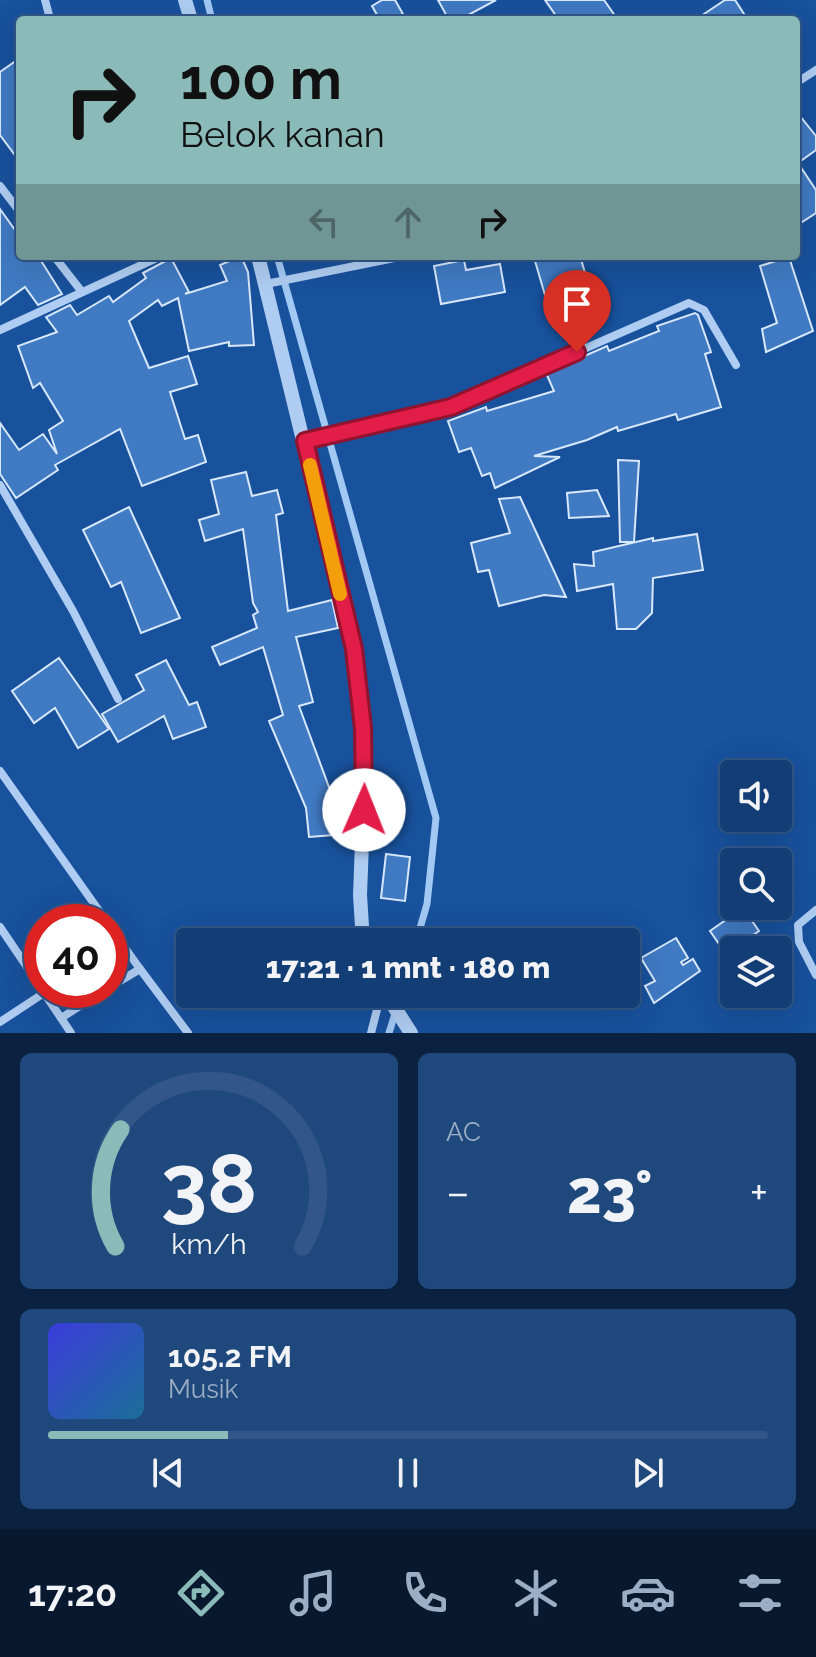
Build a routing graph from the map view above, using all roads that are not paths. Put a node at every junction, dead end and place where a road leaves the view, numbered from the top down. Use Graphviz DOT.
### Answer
graph roads {
  1 [pos="45,0"];
  2 [pos="49,15"];
  3 [pos="0,186"];
  4 [pos="16,207"];
  5 [pos="57,260"];
  6 [pos="152,260"];
  7 [pos="260,260"];
  8 [pos="383,260"];
  9 [pos="272,282"];
  10 [pos="82,292"];
  11 [pos="0,330"];
  12 [pos="736,365"];
  13 [pos="311,440"];
  14 [pos="0,485"];
  15 [pos="118,699"];
  16 [pos="0,771"];
  17 [pos="94,904"];
  18 [pos="816,910"];
  19 [pos="0,927"];
  20 [pos="362,928"];
  21 [pos="128,952"];
  22 [pos="24,963"];
  23 [pos="140,969"];
  24 [pos="816,975"];
  25 [pos="128,976"];
  26 [pos="24,1005"];
  27 [pos="54,1008"];
  28 [pos="77,1008"];
  29 [pos="379,1008"];
  30 [pos="393,1008"];
  31 [pos="61,1018"];
  32 [pos="0,1022"];
  33 [pos="71,1033"];
  34 [pos="188,1033"];
  35 [pos="371,1033"];
  36 [pos="411,1033"];
  1 -- 2 [label="street"];
  3 -- 4 [label="street"];
  5 -- 10 [label="street"];
  6 -- 10 [label="street"];
  7 -- 9 [label="street"];
  8 -- 9 [label="street"];
  9 -- 13 [label="street"];
  10 -- 11 [label="street"];
  12 -- 13 [label="street"];
  13 -- 20 [label="street"];
  14 -- 15 [label="street"];
  16 -- 17 [label="street"];
  18 -- 24 [label="street"];
  19 -- 22 [label="street"];
  21 -- 23 [label="street"];
  23 -- 25 [label="street"];
  23 -- 34 [label="street"];
  26 -- 32 [label="street"];
  27 -- 31 [label="street"];
  28 -- 31 [label="street"];
  29 -- 35 [label="street"];
  30 -- 36 [label="street"];
  31 -- 33 [label="street"];
}
